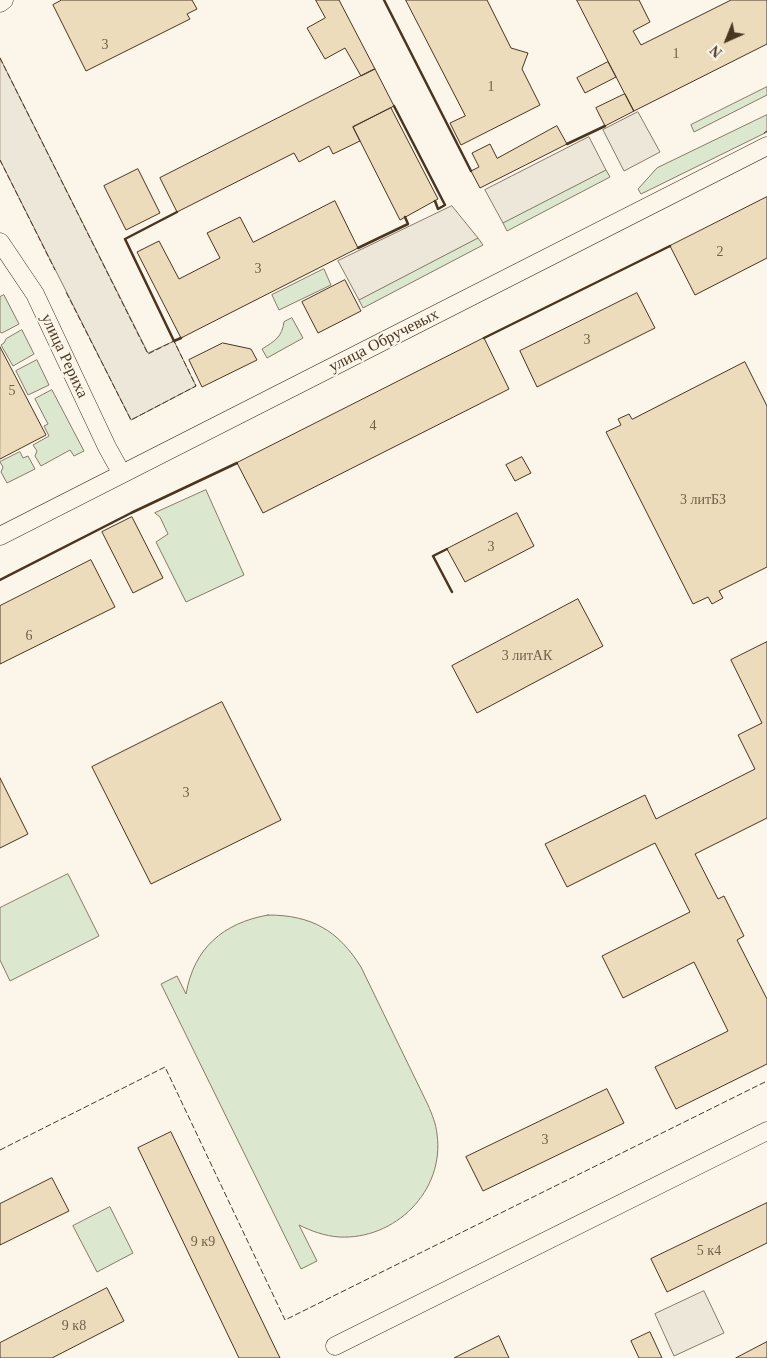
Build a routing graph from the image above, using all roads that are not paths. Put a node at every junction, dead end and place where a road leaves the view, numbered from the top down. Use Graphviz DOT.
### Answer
graph roads {
  1 [pos="4,0"];
  2 [pos="0,3"];
  3 [pos="767,146"];
  4 [pos="0,242"];
  5 [pos="122,474"];
  6 [pos="0,536"];
  7 [pos="767,1131"];
  8 [pos="336,1346"];
  1 -- 2 [label="street"];
  3 -- 5 [label="street, улица Обручевых"];
  4 -- 5 [label="street, улица Рериха"];
  5 -- 6 [label="street, улица Обручевых"];
  7 -- 8 [label="street"];
}
